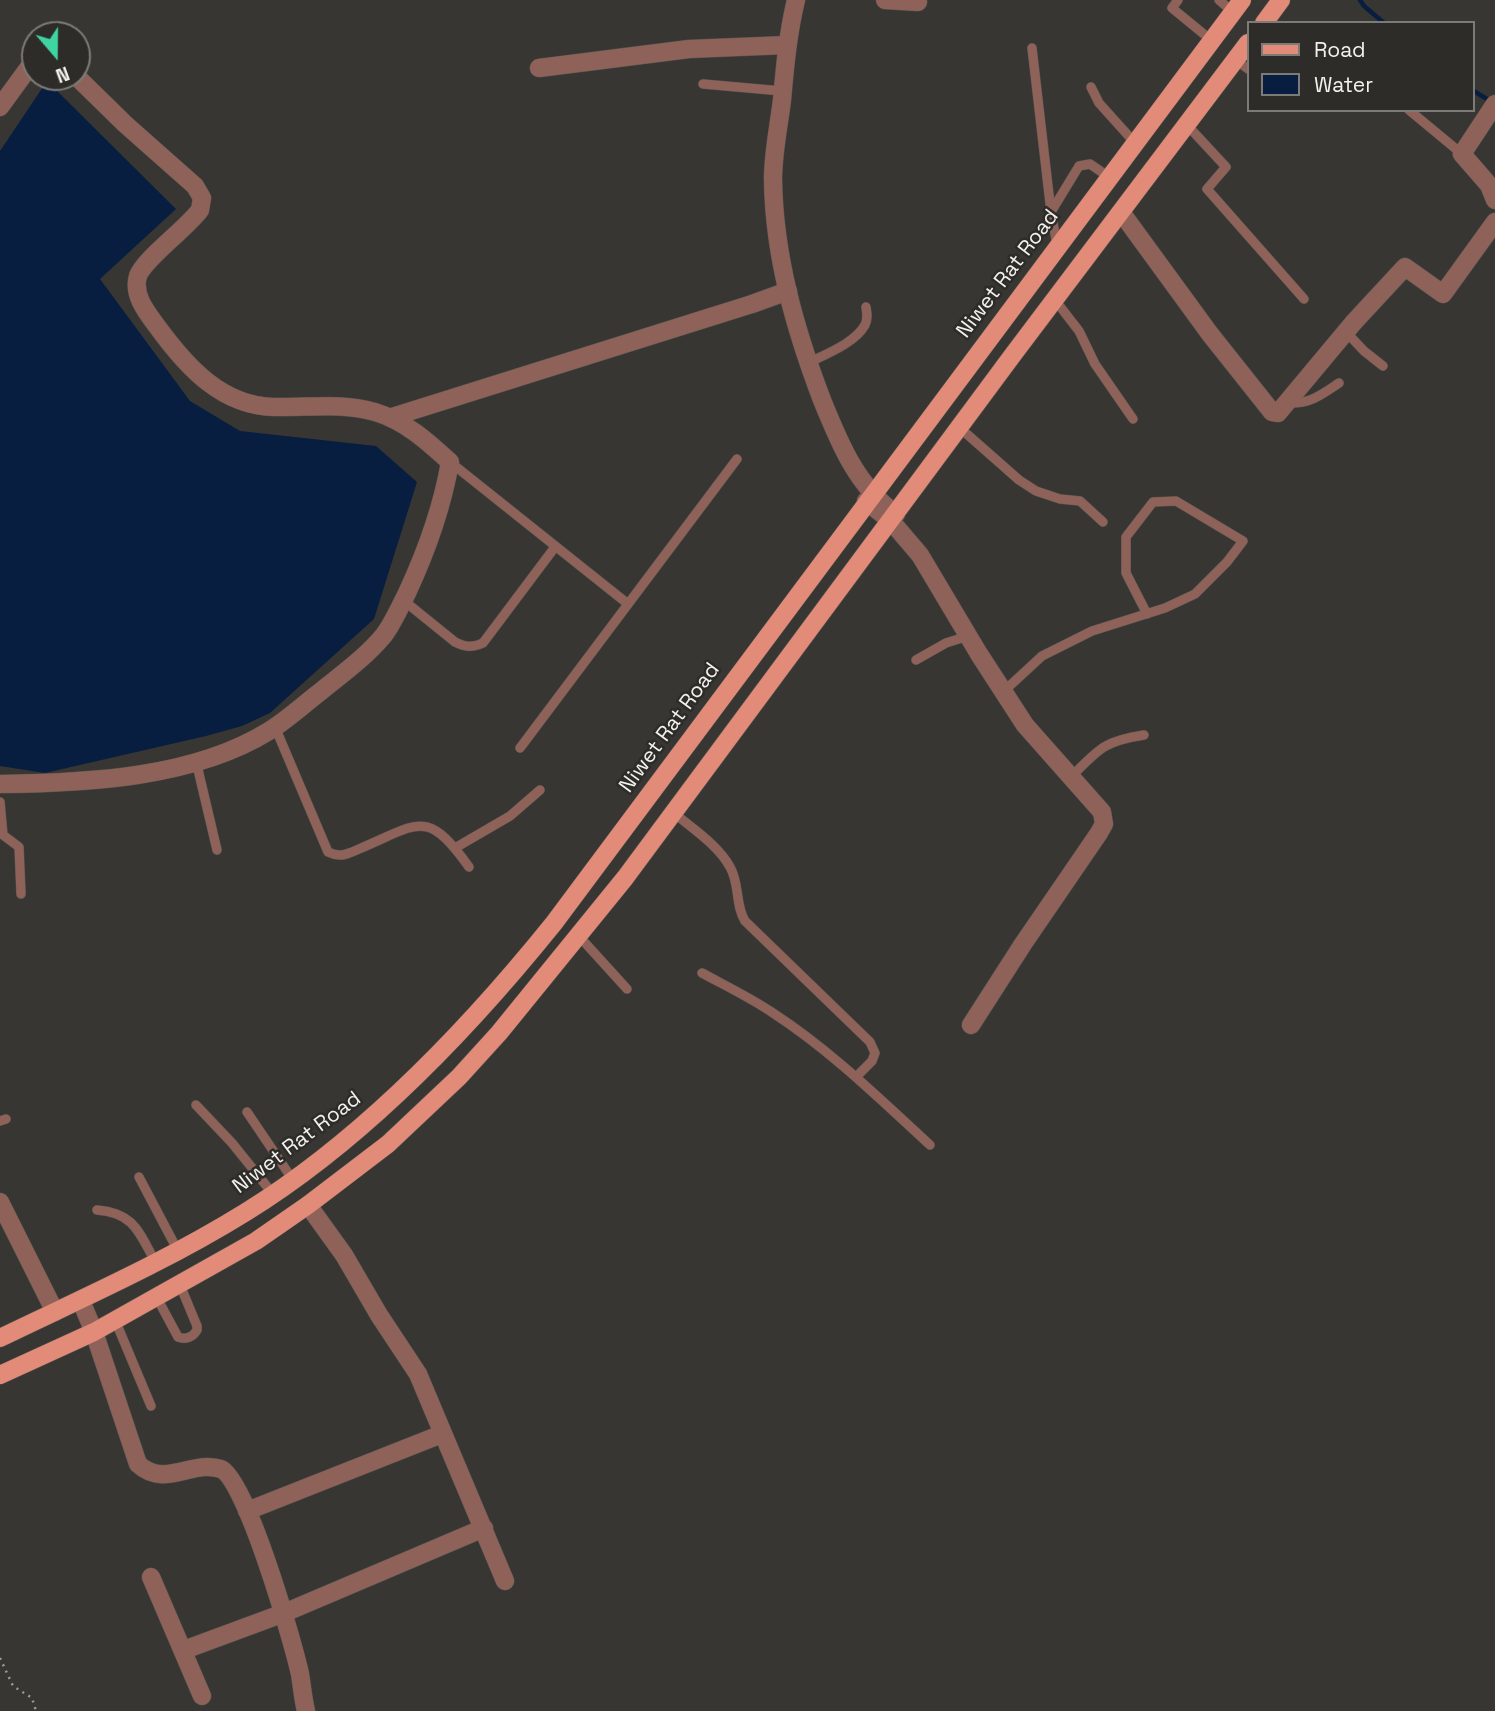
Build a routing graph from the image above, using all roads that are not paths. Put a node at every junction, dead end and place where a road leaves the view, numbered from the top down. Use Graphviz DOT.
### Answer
graph roads {
  1 [pos="796,0"];
  2 [pos="886,0"];
  3 [pos="1178,0"];
  4 [pos="1219,0"];
  5 [pos="1281,0"];
  6 [pos="918,2"];
  7 [pos="1238,6"];
  8 [pos="1265,21"];
  9 [pos="1211,40"];
  10 [pos="788,45"];
  11 [pos="1032,48"];
  12 [pos="1242,64"];
  13 [pos="539,68"];
  14 [pos="21,78"];
  15 [pos="703,84"];
  16 [pos="1091,87"];
  17 [pos="91,91"];
  18 [pos="782,91"];
  19 [pos="1495,104"];
  20 [pos="0,107"];
  21 [pos="1411,112"];
  22 [pos="1187,125"];
  23 [pos="1135,143"];
  24 [pos="1462,154"];
  25 [pos="1109,177"];
  26 [pos="1495,200"];
  27 [pos="1051,212"];
  28 [pos="1121,212"];
  29 [pos="1495,222"];
  30 [pos="1057,246"];
  31 [pos="788,291"];
  32 [pos="1304,299"];
  33 [pos="1055,300"];
  34 [pos="866,307"];
  35 [pos="1347,333"];
  36 [pos="808,363"];
  37 [pos="1383,366"];
  38 [pos="1339,383"];
  39 [pos="1288,403"];
  40 [pos="392,417"];
  41 [pos="1133,419"];
  42 [pos="960,428"];
  43 [pos="737,459"];
  44 [pos="450,462"];
  45 [pos="869,498"];
  46 [pos="893,517"];
  47 [pos="1103,522"];
  48 [pos="555,547"];
  49 [pos="403,600"];
  50 [pos="628,604"];
  51 [pos="1147,614"];
  52 [pos="968,636"];
  53 [pos="916,660"];
  54 [pos="1003,692"];
  55 [pos="275,727"];
  56 [pos="1144,736"];
  57 [pos="520,748"];
  58 [pos="196,761"];
  59 [pos="1072,776"];
  60 [pos="0,783"];
  61 [pos="540,790"];
  62 [pos="0,802"];
  63 [pos="674,813"];
  64 [pos="455,848"];
  65 [pos="217,850"];
  66 [pos="469,867"];
  67 [pos="21,894"];
  68 [pos="579,936"];
  69 [pos="702,973"];
  70 [pos="627,989"];
  71 [pos="971,1025"];
  72 [pos="856,1077"];
  73 [pos="196,1105"];
  74 [pos="247,1112"];
  75 [pos="930,1145"];
  76 [pos="139,1177"];
  77 [pos="293,1180"];
  78 [pos="273,1194"];
  79 [pos="0,1202"];
  80 [pos="308,1205"];
  81 [pos="97,1210"];
  82 [pos="178,1251"];
  83 [pos="156,1263"];
  84 [pos="180,1285"];
  85 [pos="157,1298"];
  86 [pos="81,1301"];
  87 [pos="55,1312"];
  88 [pos="115,1320"];
  89 [pos="94,1332"];
  90 [pos="0,1338"];
  91 [pos="0,1375"];
  92 [pos="151,1406"];
  93 [pos="442,1434"];
  94 [pos="247,1511"];
  95 [pos="484,1528"];
  96 [pos="151,1577"];
  97 [pos="505,1581"];
  98 [pos="284,1613"];
  99 [pos="184,1650"];
  100 [pos="202,1696"];
  101 [pos="302,1709"];
  1 -- 10 [label="street"];
  2 -- 6 [label="street"];
  3 -- 9 [label="lane"];
  4 -- 7 [label="lane"];
  5 -- 8 [label="main road"];
  7 -- 9 [label="main road, Niwet Rat Road"];
  9 -- 23 [label="main road, Niwet Rat Road"];
  10 -- 13 [label="street"];
  10 -- 18 [label="street"];
  11 -- 27 [label="lane"];
  12 -- 22 [label="main road"];
  14 -- 20 [label="street"];
  15 -- 18 [label="lane"];
  16 -- 23 [label="lane"];
  17 -- 40 [label="street"];
  18 -- 31 [label="street"];
  19 -- 24 [label="street"];
  21 -- 24 [label="lane"];
  22 -- 28 [label="main road"];
  22 -- 32 [label="lane"];
  23 -- 25 [label="main road, Niwet Rat Road"];
  24 -- 26 [label="street"];
  25 -- 27 [label="lane"];
  25 -- 30 [label="main road, Niwet Rat Road"];
  27 -- 30 [label="lane"];
  28 -- 33 [label="main road"];
  28 -- 39 [label="street"];
  29 -- 35 [label="street"];
  30 -- 45 [label="main road, Niwet Rat Road"];
  31 -- 36 [label="street"];
  31 -- 40 [label="street"];
  33 -- 41 [label="lane"];
  33 -- 42 [label="main road"];
  34 -- 36 [label="lane"];
  35 -- 37 [label="lane"];
  35 -- 39 [label="street"];
  36 -- 45 [label="street"];
  38 -- 39 [label="lane"];
  40 -- 44 [label="street"];
  42 -- 46 [label="main road"];
  42 -- 47 [label="lane"];
  43 -- 50 [label="lane"];
  44 -- 48 [label="lane"];
  44 -- 49 [label="street"];
  45 -- 46 [label="street"];
  45 -- 77 [label="main road, Niwet Rat Road"];
  46 -- 52 [label="street"];
  46 -- 63 [label="main road"];
  48 -- 49 [label="lane"];
  48 -- 50 [label="lane"];
  49 -- 55 [label="street"];
  50 -- 57 [label="lane"];
  51 -- 51 [label="lane"];
  51 -- 54 [label="lane"];
  52 -- 53 [label="lane"];
  52 -- 54 [label="street"];
  54 -- 59 [label="street"];
  55 -- 58 [label="street"];
  55 -- 64 [label="lane"];
  56 -- 59 [label="lane"];
  58 -- 60 [label="street"];
  58 -- 65 [label="lane"];
  59 -- 71 [label="street"];
  61 -- 64 [label="lane"];
  62 -- 67 [label="lane"];
  63 -- 68 [label="main road"];
  63 -- 72 [label="lane"];
  64 -- 66 [label="lane"];
  68 -- 70 [label="lane"];
  68 -- 80 [label="main road"];
  69 -- 72 [label="lane"];
  72 -- 75 [label="lane"];
  73 -- 78 [label="lane"];
  74 -- 77 [label="lane"];
  76 -- 82 [label="lane"];
  77 -- 78 [label="main road, Niwet Rat Road"];
  78 -- 82 [label="main road, Niwet Rat Road"];
  79 -- 87 [label="street"];
  80 -- 84 [label="main road"];
  80 -- 93 [label="street"];
  81 -- 83 [label="lane"];
  82 -- 83 [label="main road, Niwet Rat Road"];
  83 -- 86 [label="main road, Niwet Rat Road"];
  84 -- 85 [label="main road"];
  84 -- 85 [label="lane"];
  85 -- 88 [label="main road"];
  86 -- 87 [label="main road, Niwet Rat Road"];
  86 -- 89 [label="street"];
  87 -- 90 [label="main road, Niwet Rat Road"];
  88 -- 89 [label="main road"];
  88 -- 92 [label="lane"];
  89 -- 91 [label="main road"];
  89 -- 94 [label="street"];
  93 -- 94 [label="street"];
  93 -- 95 [label="street"];
  94 -- 98 [label="street"];
  95 -- 97 [label="street"];
  95 -- 98 [label="street"];
  96 -- 99 [label="street"];
  98 -- 99 [label="street"];
  98 -- 101 [label="street"];
  99 -- 100 [label="street"];
}
